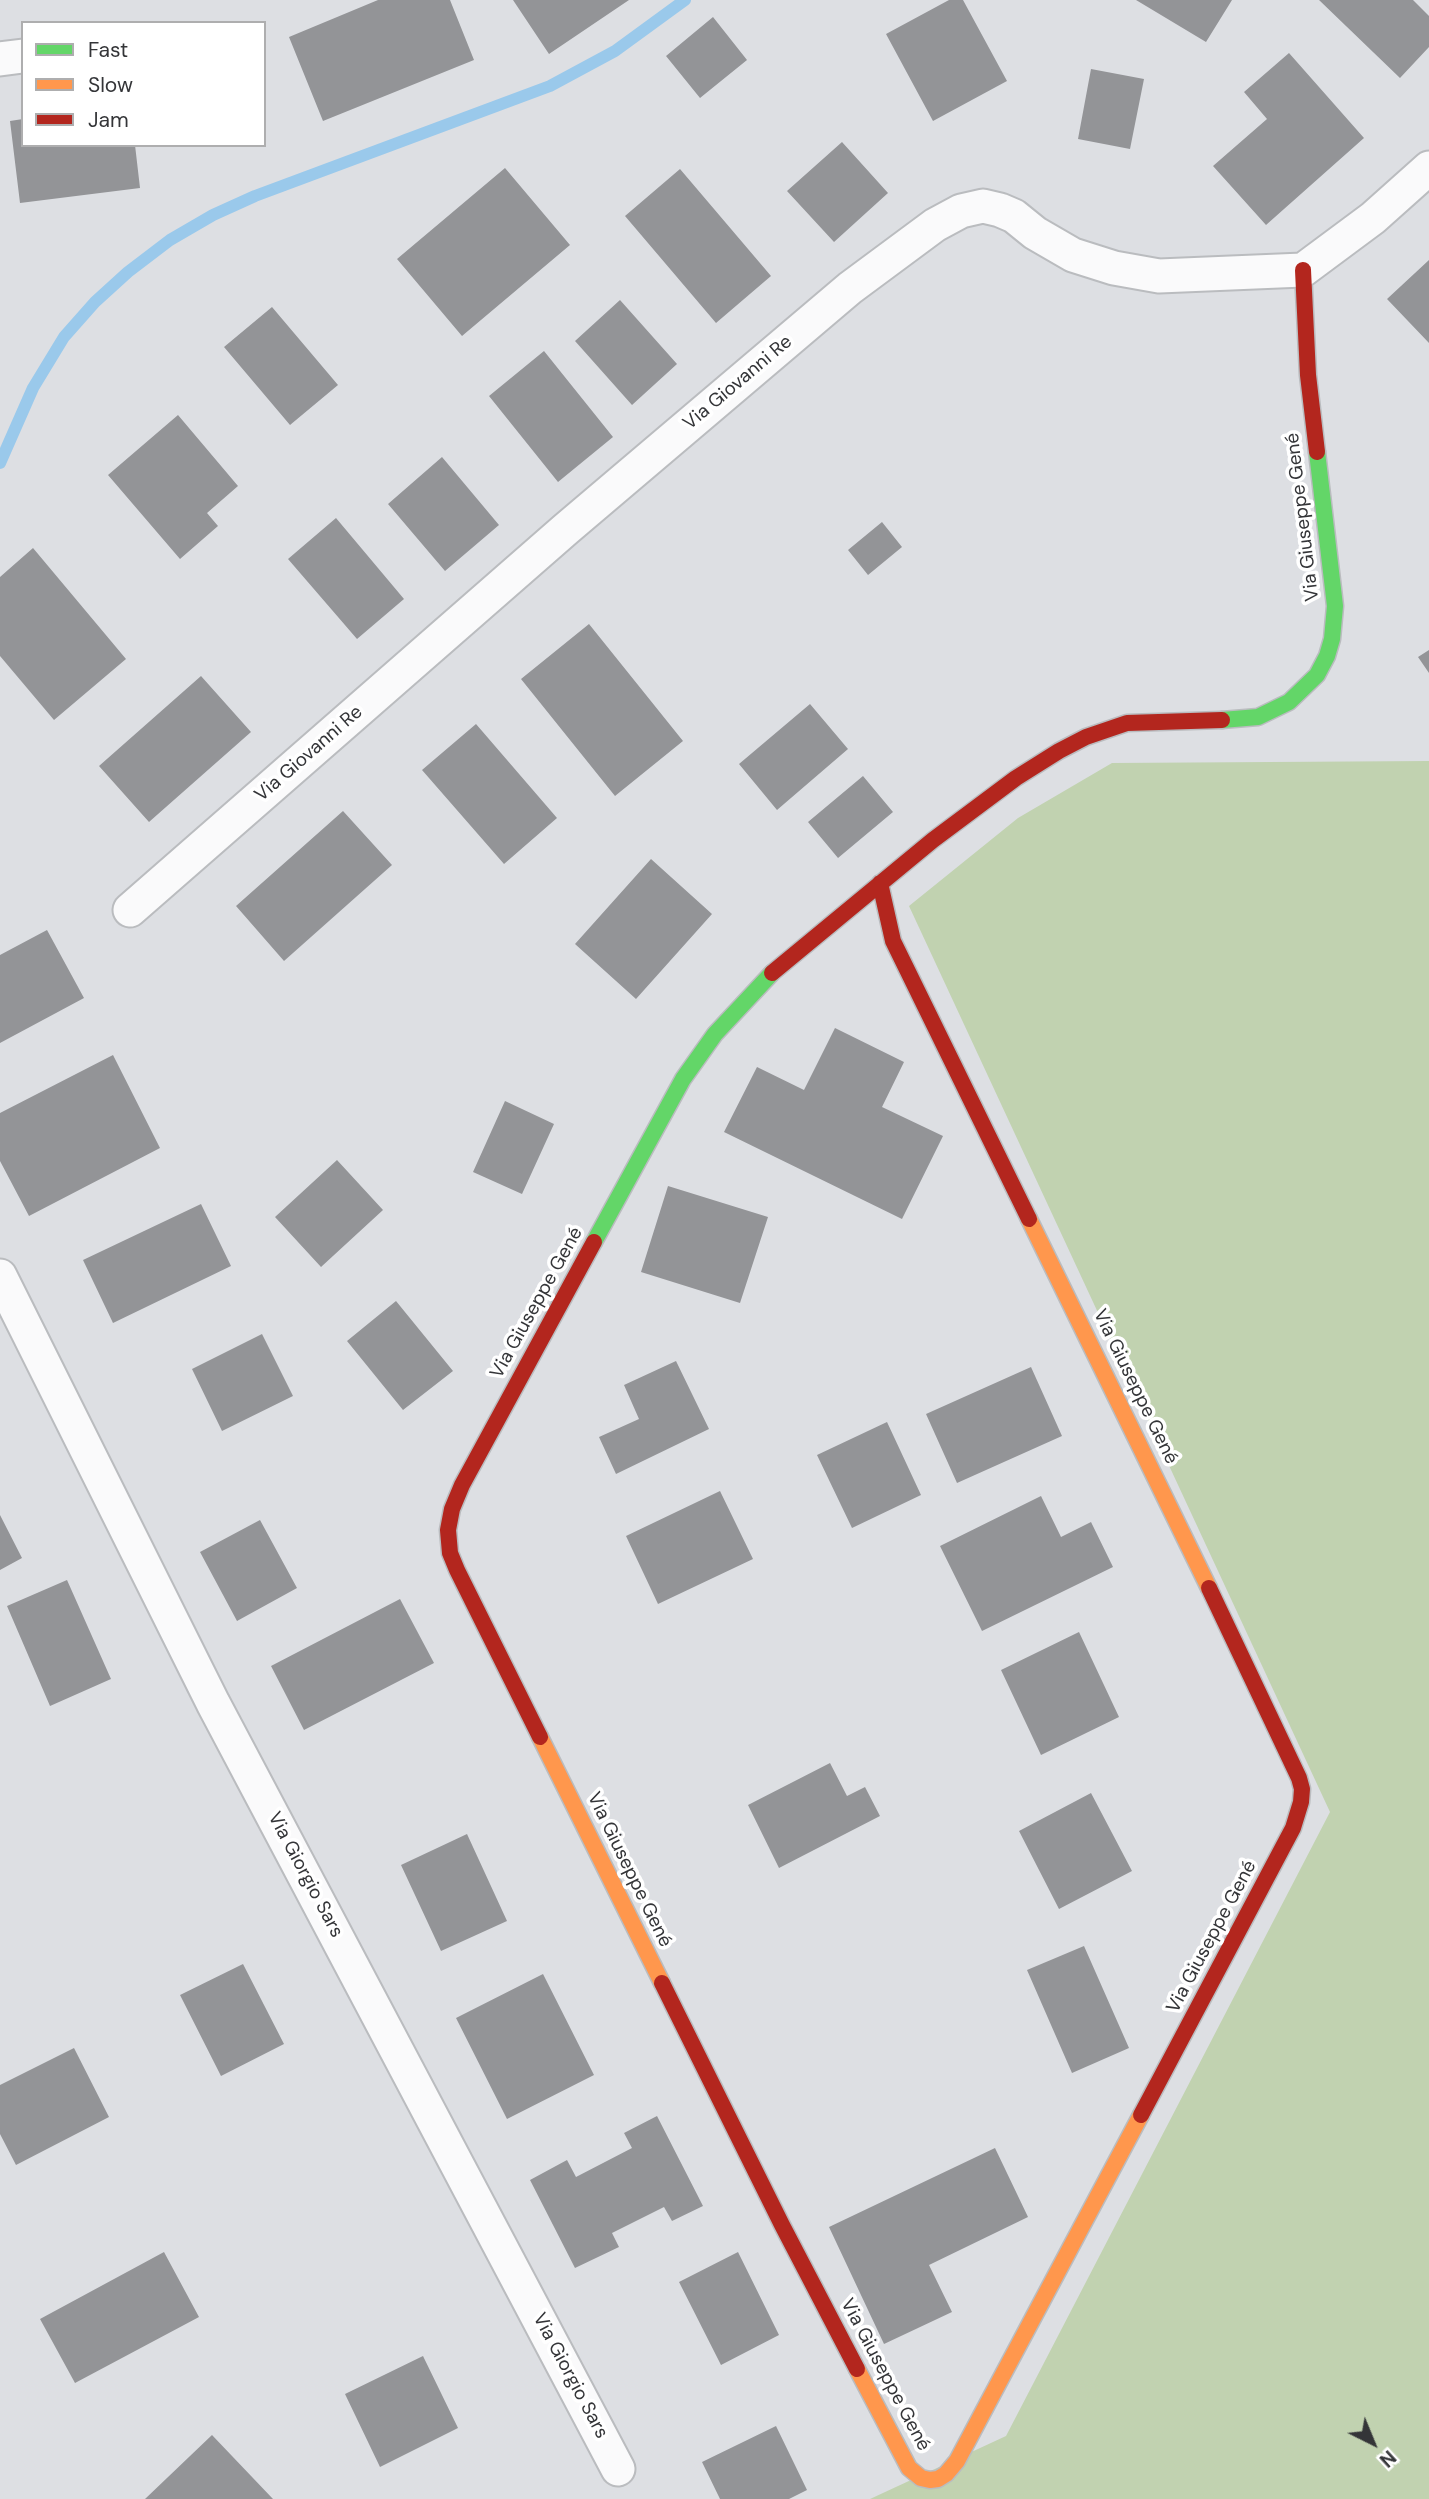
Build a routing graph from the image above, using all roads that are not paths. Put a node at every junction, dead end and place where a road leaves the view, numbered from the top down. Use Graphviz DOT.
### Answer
graph roads {
  1 [pos="21,56"];
  2 [pos="0,59"];
  3 [pos="1429,168"];
  4 [pos="1303,270"];
  5 [pos="880,883"];
  6 [pos="130,910"];
  7 [pos="0,1276"];
  8 [pos="618,2469"];
  1 -- 2 [label="street"];
  3 -- 4 [label="street"];
  4 -- 5 [label="street, Via Giuseppe Gené"];
  4 -- 6 [label="street, Via Giovanni Re"];
  5 -- 5 [label="street, Via Giuseppe Gené"];
  7 -- 8 [label="street, Via Giorgio Sars"];
}
